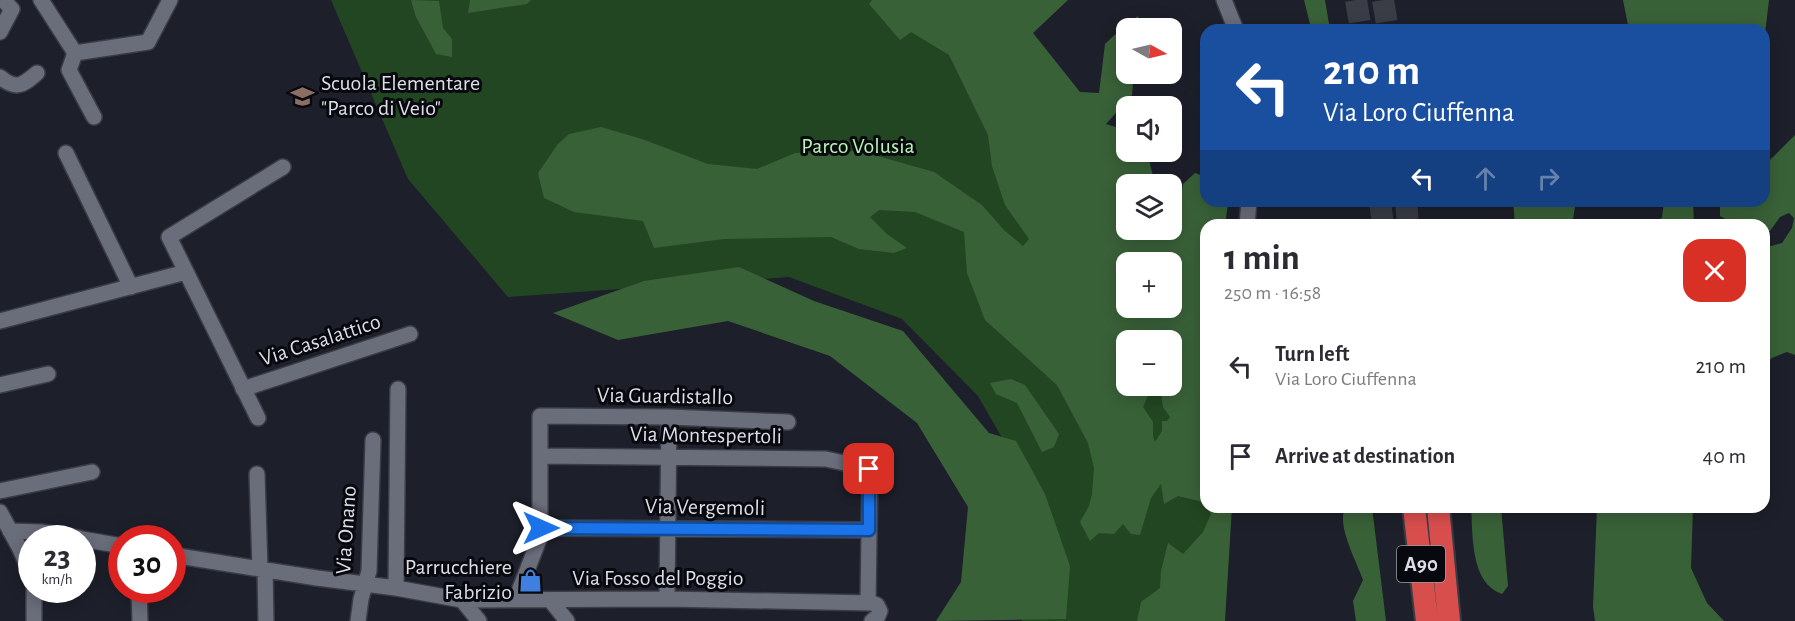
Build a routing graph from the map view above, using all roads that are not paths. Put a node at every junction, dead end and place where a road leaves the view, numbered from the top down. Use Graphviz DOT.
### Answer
graph roads {
  1 [pos="3,0"];
  2 [pos="41,0"];
  3 [pos="170,0"];
  4 [pos="1224,0"];
  5 [pos="1234,24"];
  6 [pos="0,32"];
  7 [pos="75,53"];
  8 [pos="37,73"];
  9 [pos="0,76"];
  10 [pos="94,117"];
  11 [pos="66,153"];
  12 [pos="283,167"];
  13 [pos="186,272"];
  14 [pos="131,287"];
  15 [pos="0,321"];
  16 [pos="410,334"];
  17 [pos="48,374"];
  18 [pos="0,385"];
  19 [pos="243,389"];
  20 [pos="398,389"];
  21 [pos="669,417"];
  22 [pos="258,418"];
  23 [pos="788,422"];
  24 [pos="374,440"];
  25 [pos="541,456"];
  26 [pos="669,457"];
  27 [pos="92,472"];
  28 [pos="257,474"];
  29 [pos="0,490"];
  30 [pos="1415,513"];
  31 [pos="1439,513"];
  32 [pos="0,514"];
  33 [pos="541,528"];
  34 [pos="668,528"];
  35 [pos="869,530"];
  36 [pos="10,531"];
  37 [pos="18,531"];
  38 [pos="18,547"];
  39 [pos="186,557"];
  40 [pos="262,570"];
  41 [pos="365,585"];
  42 [pos="396,588"];
  43 [pos="516,599"];
  44 [pos="667,599"];
  45 [pos="462,600"];
  46 [pos="551,601"];
  47 [pos="34,603"];
  48 [pos="140,603"];
  49 [pos="873,611"];
  50 [pos="34,621"];
  51 [pos="140,621"];
  52 [pos="266,621"];
  53 [pos="358,621"];
  54 [pos="479,621"];
  55 [pos="567,621"];
  56 [pos="1428,621"];
  57 [pos="1449,621"];
  1 -- 6 [label="street"];
  2 -- 7 [label="street"];
  3 -- 7 [label="street"];
  4 -- 5 [label="street"];
  7 -- 10 [label="street"];
  8 -- 9 [label="street"];
  11 -- 14 [label="street"];
  12 -- 13 [label="street"];
  13 -- 14 [label="street"];
  13 -- 19 [label="street"];
  14 -- 15 [label="street"];
  16 -- 19 [label="street, Via Casalattico"];
  17 -- 18 [label="street"];
  19 -- 22 [label="street"];
  20 -- 42 [label="street"];
  21 -- 23 [label="street, Via Guardistallo"];
  21 -- 25 [label="street, Via Guardistallo"];
  21 -- 26 [label="street"];
  24 -- 41 [label="street, Via Onano"];
  25 -- 26 [label="street, Via Montespertoli"];
  25 -- 33 [label="street"];
  26 -- 34 [label="street"];
  26 -- 35 [label="street, Via Montespertoli"];
  27 -- 29 [label="street"];
  28 -- 40 [label="street"];
  30 -- 56 [label="highway, A90"];
  31 -- 57 [label="highway, A90"];
  32 -- 36 [label="street"];
  33 -- 34 [label="street, Via Vergemoli"];
  33 -- 43 [label="street"];
  34 -- 35 [label="street, Via Vergemoli"];
  34 -- 44 [label="street"];
  35 -- 49 [label="street"];
  36 -- 37 [label="street"];
  36 -- 38 [label="street"];
  39 -- 40 [label="street, Via Fosso del Poggio"];
  40 -- 41 [label="street, Via Fosso del Poggio"];
  40 -- 52 [label="street"];
  41 -- 42 [label="street, Via Fosso del Poggio"];
  41 -- 53 [label="street, Via Onano"];
  42 -- 45 [label="street, Via Fosso del Poggio"];
  43 -- 45 [label="street, Via Fosso del Poggio"];
  43 -- 46 [label="street, Via Fosso del Poggio"];
  44 -- 46 [label="street, Via Fosso del Poggio"];
  44 -- 49 [label="street, Via Fosso del Poggio"];
  45 -- 54 [label="street"];
  46 -- 55 [label="street"];
  47 -- 50 [label="street"];
  48 -- 51 [label="street"];
}
